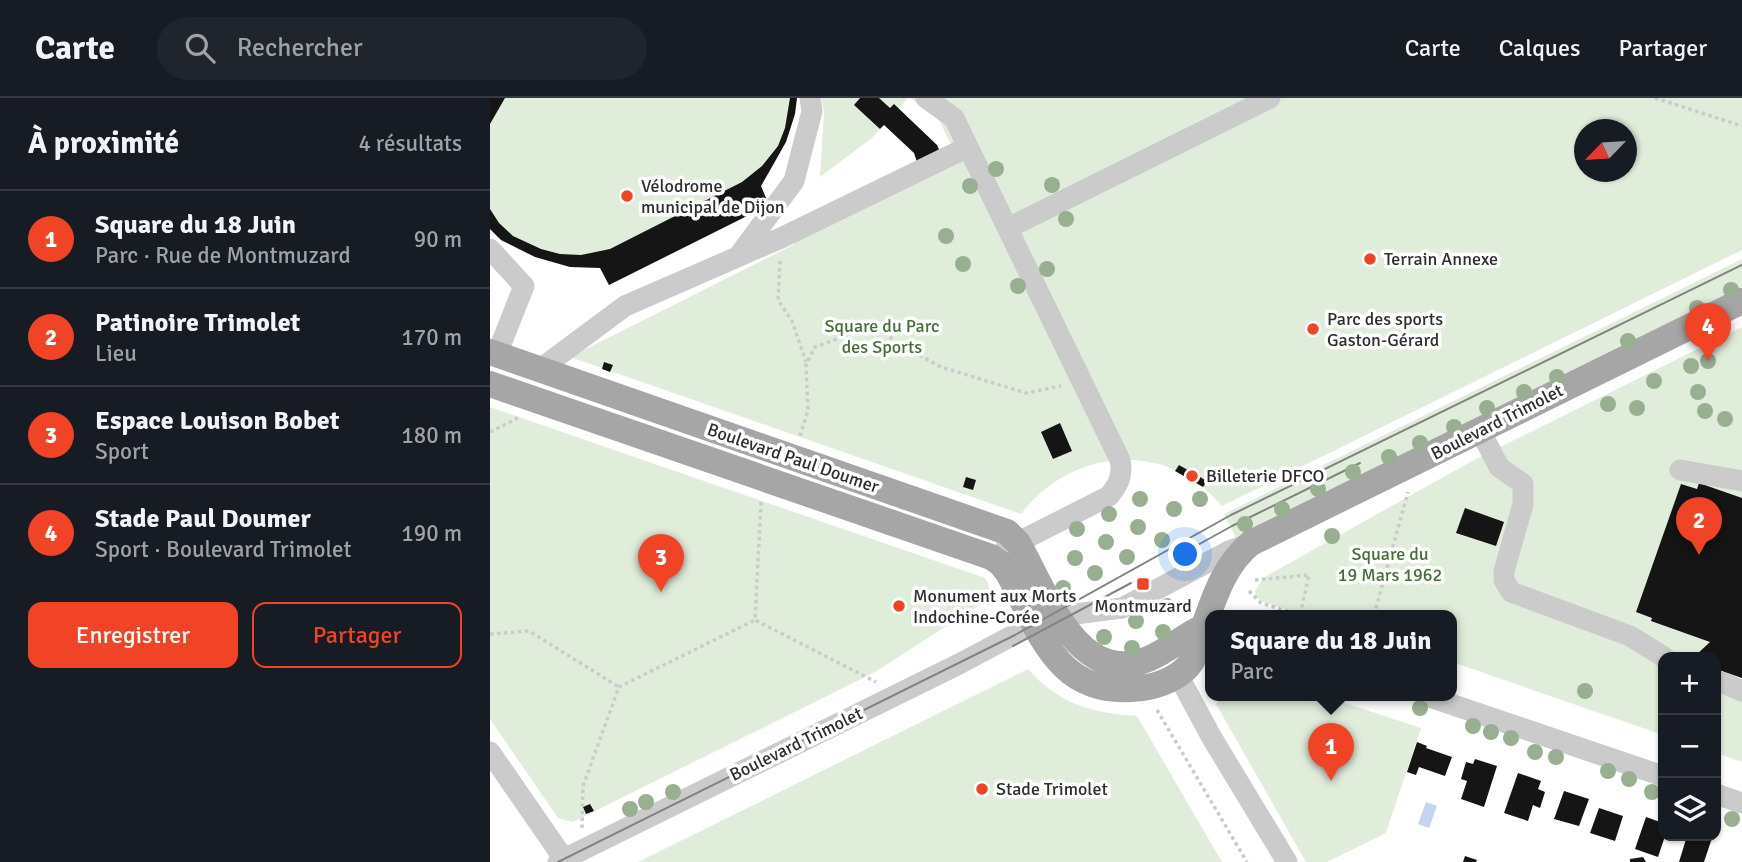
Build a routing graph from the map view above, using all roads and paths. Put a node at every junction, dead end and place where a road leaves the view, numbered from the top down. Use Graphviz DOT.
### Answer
graph roads {
  1 [pos="810,98"];
  2 [pos="926,98"];
  3 [pos="1270,98"];
  4 [pos="1655,98"];
  5 [pos="1742,127"];
  6 [pos="968,147"];
  7 [pos="1008,228"];
  8 [pos="781,238"];
  9 [pos="490,248"];
  10 [pos="739,256"];
  11 [pos="1742,301"];
  12 [pos="494,353"];
  13 [pos="806,364"];
  14 [pos="539,370"];
  15 [pos="1079,376"];
  16 [pos="490,384"];
  17 [pos="1480,430"];
  18 [pos="794,458"];
  19 [pos="1408,467"];
  20 [pos="1680,470"];
  21 [pos="762,478"];
  22 [pos="1742,481"];
  23 [pos="1018,543"];
  24 [pos="1251,543"];
  25 [pos="991,556"];
  26 [pos="1255,580"];
  27 [pos="1249,591"];
  28 [pos="1214,610"];
  29 [pos="1284,610"];
  30 [pos="1301,610"];
  31 [pos="1375,610"];
  32 [pos="755,620"];
  33 [pos="1042,624"];
  34 [pos="1205,624"];
  35 [pos="1205,633"];
  36 [pos="490,634"];
  37 [pos="1658,653"];
  38 [pos="1178,675"];
  39 [pos="876,682"];
  40 [pos="1721,682"];
  41 [pos="619,687"];
  42 [pos="1742,691"];
  43 [pos="1441,701"];
  44 [pos="1157,710"];
  45 [pos="490,752"];
  46 [pos="1658,774"];
  47 [pos="1721,796"];
  48 [pos="1742,803"];
  49 [pos="583,830"];
  50 [pos="566,861"];
  51 [pos="1247,862"];
  52 [pos="1287,862"];
  1 -- 10 [label="street"];
  2 -- 6 [label="street"];
  3 -- 7 [label="street"];
  4 -- 5 [label="path"];
  6 -- 7 [label="street"];
  6 -- 8 [label="street"];
  7 -- 15 [label="street"];
  8 -- 10 [label="street"];
  8 -- 13 [label="path"];
  9 -- 12 [label="street"];
  10 -- 14 [label="street"];
  11 -- 17 [label="main road, Boulevard Trimolet"];
  12 -- 14 [label="main road, Boulevard Paul Doumer"];
  13 -- 15 [label="path"];
  13 -- 18 [label="path"];
  14 -- 18 [label="main road, Boulevard Paul Doumer"];
  15 -- 23 [label="street"];
  16 -- 21 [label="main road, Boulevard Paul Doumer"];
  17 -- 19 [label="main road, Boulevard Trimolet"];
  17 -- 37 [label="street"];
  18 -- 23 [label="main road, Boulevard Paul Doumer"];
  19 -- 24 [label="main road, Boulevard Trimolet"];
  19 -- 31 [label="path"];
  20 -- 22 [label="street"];
  21 -- 25 [label="main road, Boulevard Paul Doumer"];
  21 -- 32 [label="path"];
  23 -- 25 [label="street"];
  23 -- 33 [label="main road"];
  24 -- 28 [label="main road"];
  24 -- 33 [label="street"];
  25 -- 33 [label="main road"];
  26 -- 30 [label="path"];
  27 -- 29 [label="path"];
  32 -- 39 [label="path"];
  32 -- 41 [label="path"];
  33 -- 34 [label="main road"];
  33 -- 38 [label="main road"];
  33 -- 50 [label="street, Boulevard Trimolet"];
  35 -- 38 [label="main road"];
  36 -- 41 [label="path"];
  38 -- 52 [label="street"];
  40 -- 42 [label="street"];
  41 -- 49 [label="path"];
  43 -- 46 [label="street"];
  44 -- 51 [label="path"];
  45 -- 50 [label="street"];
  47 -- 48 [label="street"];
}
